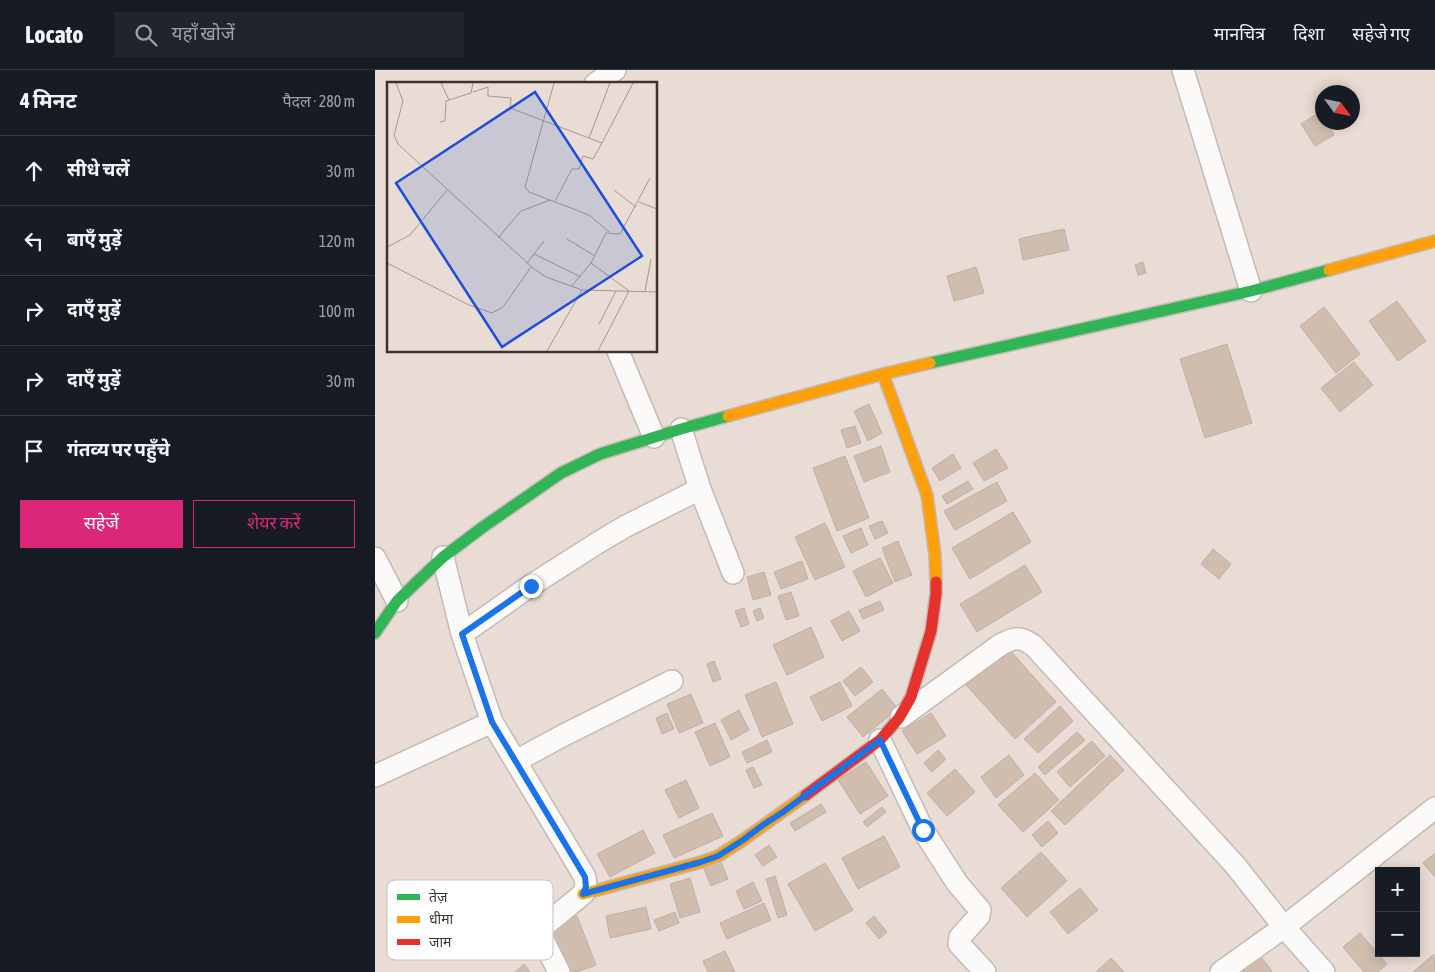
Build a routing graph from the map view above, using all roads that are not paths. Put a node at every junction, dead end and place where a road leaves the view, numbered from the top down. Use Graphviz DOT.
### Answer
graph roads {
  1 [pos="615,70"];
  2 [pos="1183,70"];
  3 [pos="598,82"];
  4 [pos="1435,242"];
  5 [pos="1251,290"];
  6 [pos="618,352"];
  7 [pos="883,374"];
  8 [pos="681,429"];
  9 [pos="654,437"];
  10 [pos="700,488"];
  11 [pos="443,557"];
  12 [pos="375,558"];
  13 [pos="733,573"];
  14 [pos="397,601"];
  15 [pos="375,633"];
  16 [pos="462,634"];
  17 [pos="672,681"];
  18 [pos="899,718"];
  19 [pos="492,722"];
  20 [pos="880,740"];
  21 [pos="515,761"];
  22 [pos="375,776"];
  23 [pos="1435,808"];
  24 [pos="583,894"];
  25 [pos="553,919"];
  26 [pos="1284,927"];
  27 [pos="553,960"];
  28 [pos="559,972"];
  29 [pos="985,972"];
  30 [pos="1221,972"];
  31 [pos="1324,972"];
  1 -- 3 [label="street"];
  2 -- 5 [label="street"];
  4 -- 5 [label="street"];
  5 -- 7 [label="street"];
  6 -- 9 [label="street"];
  7 -- 8 [label="street"];
  7 -- 18 [label="street"];
  8 -- 9 [label="street"];
  8 -- 10 [label="street"];
  9 -- 11 [label="street"];
  10 -- 13 [label="street"];
  10 -- 16 [label="street"];
  11 -- 14 [label="street"];
  11 -- 16 [label="street"];
  12 -- 14 [label="street"];
  14 -- 15 [label="street"];
  16 -- 19 [label="street"];
  17 -- 21 [label="street"];
  18 -- 20 [label="street"];
  18 -- 26 [label="street"];
  19 -- 21 [label="street"];
  19 -- 22 [label="street"];
  20 -- 24 [label="street"];
  20 -- 29 [label="street"];
  21 -- 24 [label="street"];
  23 -- 26 [label="street"];
  24 -- 25 [label="street"];
  26 -- 30 [label="street"];
  26 -- 31 [label="street"];
  27 -- 28 [label="street"];
}
